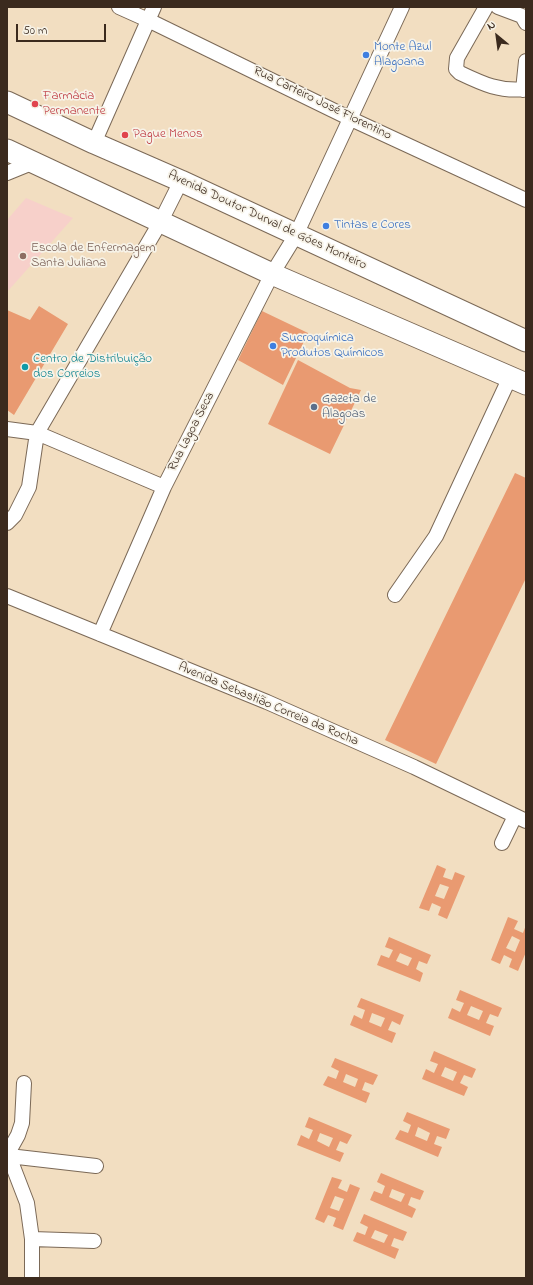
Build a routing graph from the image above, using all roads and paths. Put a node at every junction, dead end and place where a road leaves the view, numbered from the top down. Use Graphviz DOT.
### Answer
graph roads {
  1 [pos="119,7"];
  2 [pos="402,7"];
  3 [pos="486,7"];
  4 [pos="498,7"];
  5 [pos="151,13"];
  6 [pos="526,24"];
  7 [pos="526,61"];
  8 [pos="525,89"];
  9 [pos="7,102"];
  10 [pos="351,119"];
  11 [pos="94,143"];
  12 [pos="7,150"];
  13 [pos="34,162"];
  14 [pos="7,173"];
  15 [pos="181,181"];
  16 [pos="526,200"];
  17 [pos="161,221"];
  18 [pos="296,235"];
  19 [pos="272,274"];
  20 [pos="526,341"];
  21 [pos="518,380"];
  22 [pos="7,429"];
  23 [pos="37,433"];
  24 [pos="164,486"];
  25 [pos="7,523"];
  26 [pos="395,595"];
  27 [pos="7,596"];
  28 [pos="100,634"];
  29 [pos="520,818"];
  30 [pos="502,843"];
  31 [pos="24,1083"];
  32 [pos="8,1153"];
  33 [pos="96,1166"];
  34 [pos="32,1239"];
  35 [pos="94,1241"];
  36 [pos="32,1278"];
  1 -- 5 [label="street, Rua Carteiro José Florentino"];
  2 -- 10 [label="street, Rua Lagoa Seca"];
  3 -- 8 [label="street"];
  4 -- 6 [label="street"];
  5 -- 10 [label="street, Rua Carteiro José Florentino"];
  5 -- 11 [label="street"];
  7 -- 8 [label="street"];
  9 -- 11 [label="highway, Avenida Doutor Durval de Góes Monteiro"];
  10 -- 16 [label="street, Rua Carteiro José Florentino"];
  10 -- 18 [label="street, Rua Lagoa Seca"];
  11 -- 15 [label="highway, Avenida Doutor Durval de Góes Monteiro"];
  12 -- 13 [label="highway"];
  13 -- 14 [label="street"];
  13 -- 17 [label="highway"];
  15 -- 17 [label="street"];
  15 -- 18 [label="highway, Avenida Doutor Durval de Góes Monteiro"];
  17 -- 19 [label="highway"];
  17 -- 23 [label="street"];
  18 -- 19 [label="street, Rua Lagoa Seca"];
  18 -- 20 [label="highway, Avenida Doutor Durval de Góes Monteiro"];
  19 -- 21 [label="highway"];
  19 -- 24 [label="street, Rua Lagoa Seca"];
  21 -- 26 [label="street"];
  22 -- 23 [label="street"];
  23 -- 24 [label="street"];
  23 -- 25 [label="street"];
  24 -- 28 [label="street, Rua Lagoa Seca"];
  27 -- 28 [label="street, Avenida Sebastião Correia da Rocha"];
  28 -- 29 [label="street, Avenida Sebastião Correia da Rocha"];
  29 -- 30 [label="street"];
  31 -- 32 [label="street"];
  32 -- 33 [label="street"];
  32 -- 34 [label="street"];
  34 -- 35 [label="street"];
  34 -- 36 [label="street"];
}
